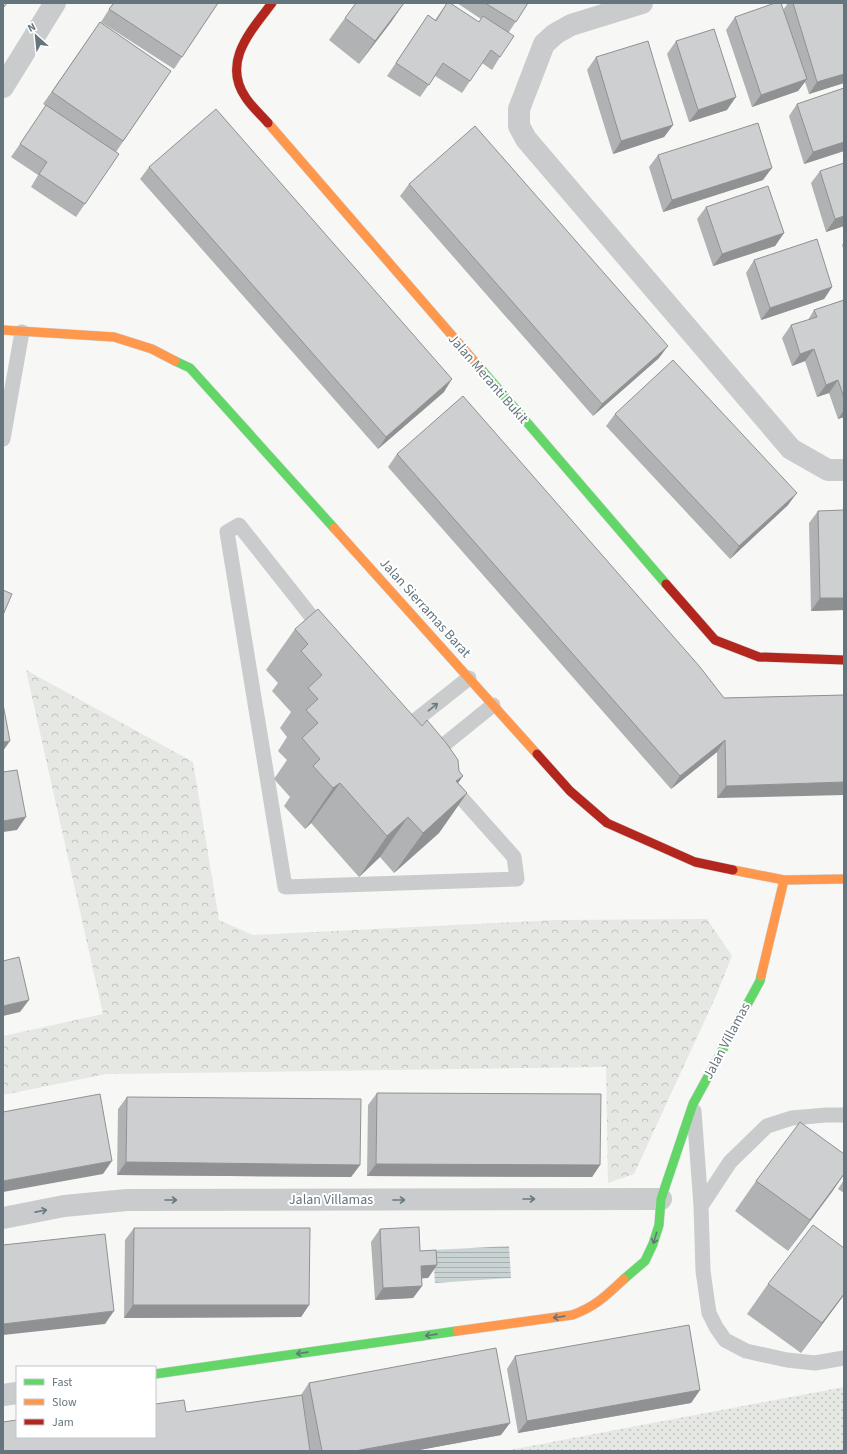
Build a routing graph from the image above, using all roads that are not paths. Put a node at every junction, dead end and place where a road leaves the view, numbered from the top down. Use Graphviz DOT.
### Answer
graph roads {
  1 [pos="55,3"];
  2 [pos="272,3"];
  3 [pos="642,3"];
  4 [pos="3,86"];
  5 [pos="3,330"];
  6 [pos="22,332"];
  7 [pos="3,439"];
  8 [pos="844,470"];
  9 [pos="844,660"];
  10 [pos="469,678"];
  11 [pos="493,705"];
  12 [pos="402,731"];
  13 [pos="427,759"];
  14 [pos="844,879"];
  15 [pos="784,880"];
  16 [pos="693,1104"];
  17 [pos="844,1115"];
  18 [pos="661,1199"];
  19 [pos="701,1206"];
  20 [pos="3,1218"];
  21 [pos="844,1358"];
  22 [pos="156,1374"];
  23 [pos="16,1393"];
  24 [pos="3,1395"];
  1 -- 4 [label="street"];
  2 -- 9 [label="street, Jalan Meranti Bukit"];
  3 -- 8 [label="street"];
  5 -- 6 [label="street, Jalan Sierramas Barat"];
  6 -- 7 [label="lane"];
  6 -- 10 [label="street, Jalan Sierramas Barat"];
  10 -- 11 [label="street, Jalan Sierramas Barat"];
  12 -- 10 [label="lane, one-way"];
  11 -- 13 [label="lane"];
  11 -- 15 [label="street, Jalan Sierramas Barat"];
  12 -- 13 [label="lane"];
  12 -- 13 [label="lane"];
  14 -- 15 [label="street, Jalan Sierramas Barat"];
  15 -- 16 [label="street, Jalan Villamas"];
  16 -- 18 [label="street, Jalan Villamas"];
  16 -- 19 [label="lane"];
  17 -- 19 [label="lane"];
  20 -- 18 [label="street, Jalan Villamas, one-way"];
  18 -- 22 [label="street, Jalan Villamas, one-way"];
  19 -- 21 [label="lane"];
  23 -- 24 [label="street"];
}
